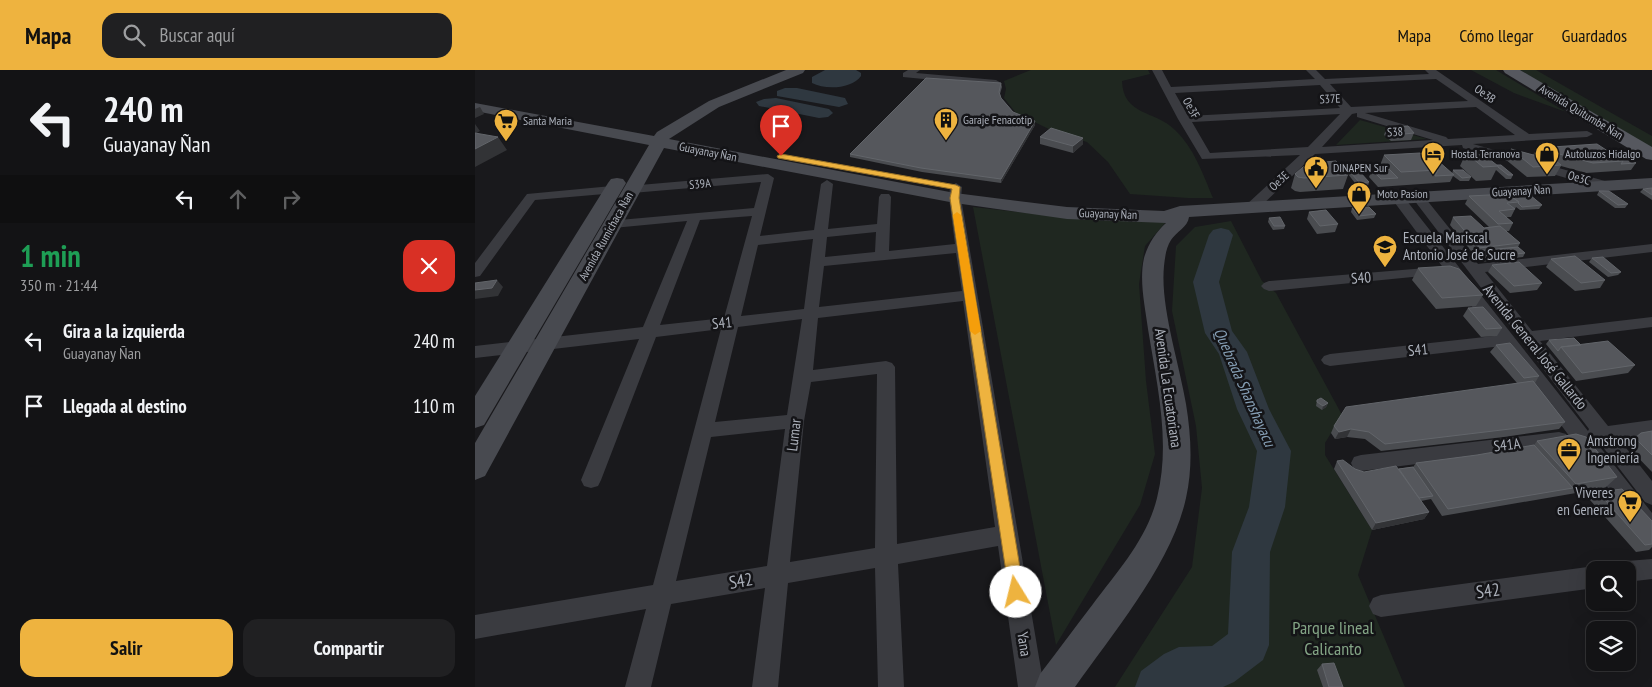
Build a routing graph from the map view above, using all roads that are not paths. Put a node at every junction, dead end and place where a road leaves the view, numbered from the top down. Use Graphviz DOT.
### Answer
graph roads {
  1 [pos="779,70"];
  2 [pos="798,70"];
  3 [pos="1157,70"];
  4 [pos="1311,70"];
  5 [pos="1510,70"];
  6 [pos="1540,70"];
  7 [pos="1434,73"];
  8 [pos="908,74"];
  9 [pos="996,82"];
  10 [pos="1323,82"];
  11 [pos="1560,82"];
  12 [pos="1167,90"];
  13 [pos="475,100"];
  14 [pos="1478,104"];
  15 [pos="475,107"];
  16 [pos="1349,111"];
  17 [pos="1183,119"];
  18 [pos="1587,134"];
  19 [pos="653,137"];
  20 [pos="1527,138"];
  21 [pos="1453,142"];
  22 [pos="1312,150"];
  23 [pos="1648,154"];
  24 [pos="1206,157"];
  25 [pos="826,174"];
  26 [pos="1652,183"];
  27 [pos="1608,186"];
  28 [pos="622,190"];
  29 [pos="955,193"];
  30 [pos="885,197"];
  31 [pos="1418,197"];
  32 [pos="1398,199"];
  33 [pos="1251,208"];
  34 [pos="760,211"];
  35 [pos="1180,212"];
  36 [pos="695,217"];
  37 [pos="613,224"];
  38 [pos="884,227"];
  39 [pos="820,234"];
  40 [pos="753,241"];
  41 [pos="962,248"];
  42 [pos="1652,248"];
  43 [pos="882,256"];
  44 [pos="817,262"];
  45 [pos="1473,269"];
  46 [pos="1453,270"];
  47 [pos="475,273"];
  48 [pos="1269,286"];
  49 [pos="970,295"];
  50 [pos="811,313"];
  51 [pos="733,322"];
  52 [pos="1652,322"];
  53 [pos="649,331"];
  54 [pos="1527,337"];
  55 [pos="1507,340"];
  56 [pos="546,343"];
  57 [pos="518,347"];
  58 [pos="475,352"];
  59 [pos="1330,360"];
  60 [pos="803,377"];
  61 [pos="475,418"];
  62 [pos="795,421"];
  63 [pos="1652,427"];
  64 [pos="704,430"];
  65 [pos="1604,434"];
  66 [pos="1580,436"];
  67 [pos="1361,463"];
  68 [pos="475,468"];
  69 [pos="591,480"];
  70 [pos="1652,496"];
  71 [pos="1652,529"];
  72 [pos="1007,535"];
  73 [pos="886,556"];
  74 [pos="1652,569"];
  75 [pos="1636,571"];
  76 [pos="779,574"];
  77 [pos="1586,578"];
  78 [pos="662,595"];
  79 [pos="1381,606"];
  80 [pos="475,627"];
  81 [pos="638,687"];
  82 [pos="765,687"];
  83 [pos="891,687"];
  84 [pos="1031,687"];
  85 [pos="1053,687"];
  1 -- 19 [label="main road"];
  2 -- 19 [label="main road"];
  3 -- 12 [label="street, Oe3F"];
  4 -- 10 [label="street"];
  5 -- 23 [label="main road, Avenida Quitumbe Ñan"];
  6 -- 11 [label="main road, Avenida Quitumbe Ñan"];
  7 -- 10 [label="street"];
  7 -- 14 [label="street, Oe3B"];
  8 -- 9 [label="street"];
  10 -- 12 [label="street"];
  10 -- 16 [label="street"];
  12 -- 17 [label="street, Oe3F"];
  13 -- 19 [label="main road, Guayanay Ñan"];
  14 -- 16 [label="street, S37E"];
  14 -- 20 [label="street, Oe3B"];
  15 -- 19 [label="main road, Guayanay Ñan"];
  16 -- 17 [label="street, S37E"];
  16 -- 21 [label="street, Oe3C"];
  16 -- 22 [label="street, Oe3E"];
  17 -- 24 [label="street, Oe3F"];
  18 -- 20 [label="street, S38"];
  19 -- 25 [label="main road, Guayanay Ñan"];
  19 -- 28 [label="main road, Avenida Rumichaca Ñan"];
  20 -- 21 [label="street, S38"];
  21 -- 22 [label="street, S38"];
  21 -- 27 [label="street, Oe3C"];
  22 -- 24 [label="street, S38"];
  22 -- 33 [label="street, Oe3E"];
  25 -- 29 [label="main road, Guayanay Ñan"];
  25 -- 39 [label="street, Lumar"];
  26 -- 27 [label="main road, Guayanay Ñan"];
  27 -- 31 [label="main road, Guayanay Ñan"];
  28 -- 34 [label="street, S39A"];
  28 -- 37 [label="main road, Avenida Rumichaca Ñan"];
  28 -- 47 [label="street, S39A"];
  28 -- 57 [label="main road, Avenida Rumichaca Ñan"];
  29 -- 35 [label="main road, Guayanay Ñan"];
  29 -- 41 [label="street, Yana"];
  30 -- 38 [label="street"];
  31 -- 32 [label="main road, Guayanay Ñan"];
  31 -- 45 [label="street, Avenida General José Gallardo"];
  32 -- 33 [label="main road, Guayanay Ñan"];
  32 -- 46 [label="street, Avenida General José Gallardo"];
  33 -- 35 [label="main road, Guayanay Ñan"];
  34 -- 36 [label="street"];
  34 -- 40 [label="street"];
  35 -- 85 [label="main road, Avenida La Ecuatoriana"];
  36 -- 37 [label="street"];
  36 -- 53 [label="street"];
  37 -- 56 [label="main road, Avenida Rumichaca Ñan"];
  38 -- 39 [label="street"];
  38 -- 43 [label="street"];
  39 -- 40 [label="street"];
  39 -- 44 [label="street, Lumar"];
  40 -- 51 [label="street"];
  41 -- 43 [label="street"];
  41 -- 49 [label="street, Yana"];
  42 -- 45 [label="street"];
  43 -- 44 [label="street"];
  44 -- 50 [label="street, Lumar"];
  45 -- 54 [label="street, Avenida General José Gallardo"];
  46 -- 48 [label="street, S40"];
  46 -- 55 [label="street, Avenida General José Gallardo"];
  49 -- 50 [label="street, S41"];
  49 -- 72 [label="street, Yana"];
  50 -- 51 [label="street, S41"];
  50 -- 60 [label="street, Lumar"];
  51 -- 53 [label="street, S41"];
  51 -- 64 [label="street"];
  52 -- 54 [label="street"];
  53 -- 56 [label="street, S41"];
  53 -- 69 [label="street"];
  54 -- 65 [label="street, Avenida General José Gallardo"];
  55 -- 59 [label="street, S41"];
  55 -- 66 [label="street, Avenida General José Gallardo"];
  56 -- 57 [label="street, S41"];
  56 -- 68 [label="main road, Avenida Rumichaca Ñan"];
  57 -- 58 [label="street, S41"];
  57 -- 61 [label="main road, Avenida Rumichaca Ñan"];
  60 -- 62 [label="street, Lumar"];
  60 -- 73 [label="street"];
  62 -- 64 [label="street"];
  62 -- 76 [label="street, Lumar"];
  63 -- 65 [label="street, S41A"];
  64 -- 78 [label="street"];
  65 -- 66 [label="street, S41A"];
  65 -- 70 [label="street, Avenida General José Gallardo"];
  66 -- 67 [label="street, S41A"];
  66 -- 71 [label="street, Avenida General José Gallardo"];
  72 -- 73 [label="street, S42"];
  72 -- 84 [label="street, Yana"];
  73 -- 76 [label="street, S42"];
  73 -- 83 [label="street"];
  74 -- 75 [label="street"];
  76 -- 78 [label="street, S42"];
  76 -- 82 [label="street, Lumar"];
  77 -- 79 [label="street, S42"];
  78 -- 80 [label="street, S42"];
  78 -- 81 [label="street"];
}
